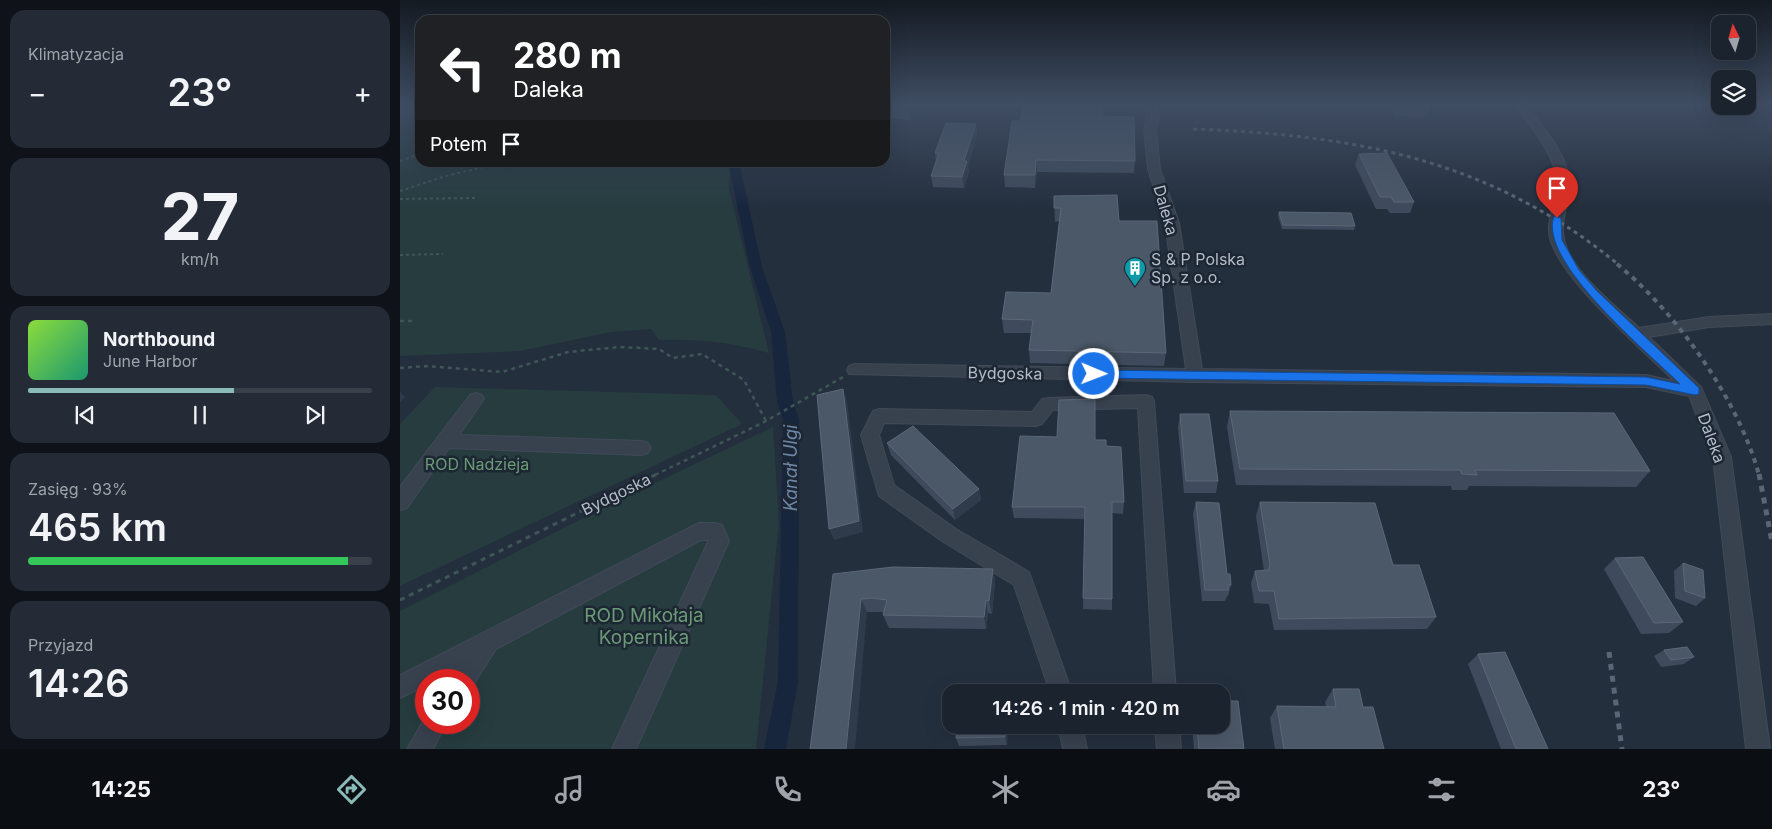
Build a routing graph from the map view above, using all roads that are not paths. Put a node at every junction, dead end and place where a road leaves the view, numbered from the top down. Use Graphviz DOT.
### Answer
graph roads {
  1 [pos="1151,138"];
  2 [pos="1543,138"];
  3 [pos="1772,319"];
  4 [pos="1636,334"];
  5 [pos="855,370"];
  6 [pos="1194,376"];
  7 [pos="1695,391"];
  8 [pos="476,399"];
  9 [pos="444,441"];
  10 [pos="642,448"];
  11 [pos="400,502"];
  12 [pos="488,642"];
  13 [pos="439,667"];
  14 [pos="454,669"];
  15 [pos="470,669"];
  16 [pos="1058,684"];
  17 [pos="1164,684"];
  18 [pos="400,687"];
  19 [pos="429,734"];
  20 [pos="1072,734"];
  21 [pos="1167,734"];
  22 [pos="420,749"];
  23 [pos="624,749"];
  24 [pos="1075,749"];
  25 [pos="1168,749"];
  26 [pos="1758,749"];
  1 -- 6 [label="street, Daleka"];
  2 -- 4 [label="street, Daleka"];
  3 -- 4 [label="street"];
  4 -- 7 [label="street, Daleka"];
  5 -- 6 [label="street, Bydgoska"];
  6 -- 7 [label="street, Bydgoska"];
  7 -- 26 [label="street, Daleka"];
  8 -- 9 [label="street"];
  9 -- 10 [label="street"];
  9 -- 11 [label="street"];
  12 -- 13 [label="street"];
  12 -- 15 [label="street"];
  12 -- 23 [label="street"];
  13 -- 14 [label="street"];
  13 -- 18 [label="street"];
  16 -- 17 [label="street"];
  19 -- 22 [label="street"];
  20 -- 24 [label="street"];
  21 -- 25 [label="street"];
}
